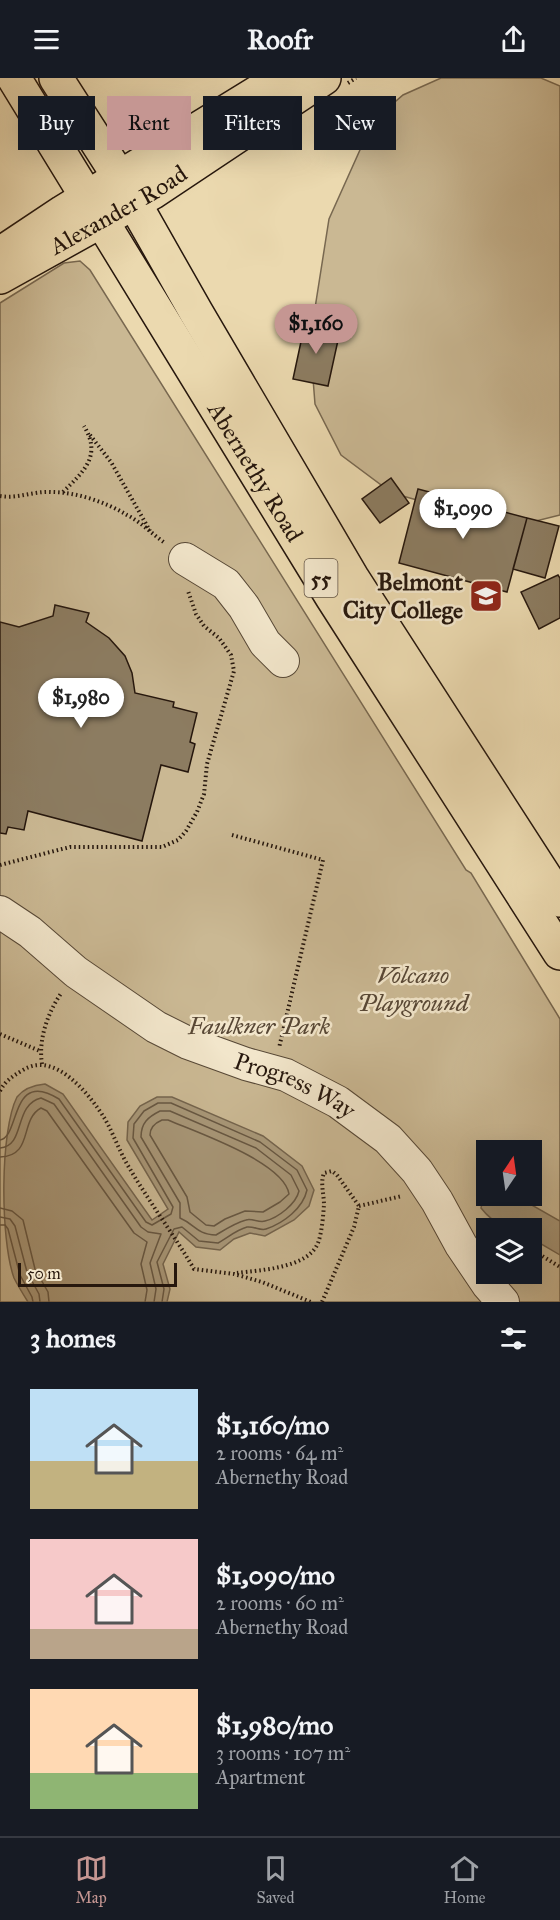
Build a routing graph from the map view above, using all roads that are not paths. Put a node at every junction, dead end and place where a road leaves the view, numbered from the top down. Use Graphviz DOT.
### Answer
graph roads {
  1 [pos="14,78"];
  2 [pos="56,78"];
  3 [pos="281,78"];
  4 [pos="324,78"];
  5 [pos="127,190"];
  6 [pos="95,209"];
  7 [pos="0,254"];
  8 [pos="0,277"];
  9 [pos="185,559"];
  10 [pos="283,661"];
  11 [pos="560,900"];
  12 [pos="0,912"];
  13 [pos="560,953"];
  14 [pos="503,1302"];
  1 -- 6 [label="main road, Abernethy Road / 55"];
  2 -- 5 [label="main road, Abernethy Road / 55"];
  3 -- 5 [label="main road, Alexander Road"];
  4 -- 5 [label="main road, Alexander Road"];
  5 -- 6 [label="main road, Alexander Road"];
  5 -- 11 [label="main road, Abernethy Road / 55"];
  6 -- 7 [label="main road, Alexander Road"];
  6 -- 8 [label="main road, Alexander Road"];
  6 -- 13 [label="main road, Abernethy Road / 55"];
  9 -- 10 [label="lane"];
  12 -- 14 [label="lane, Progress Way"];
}
